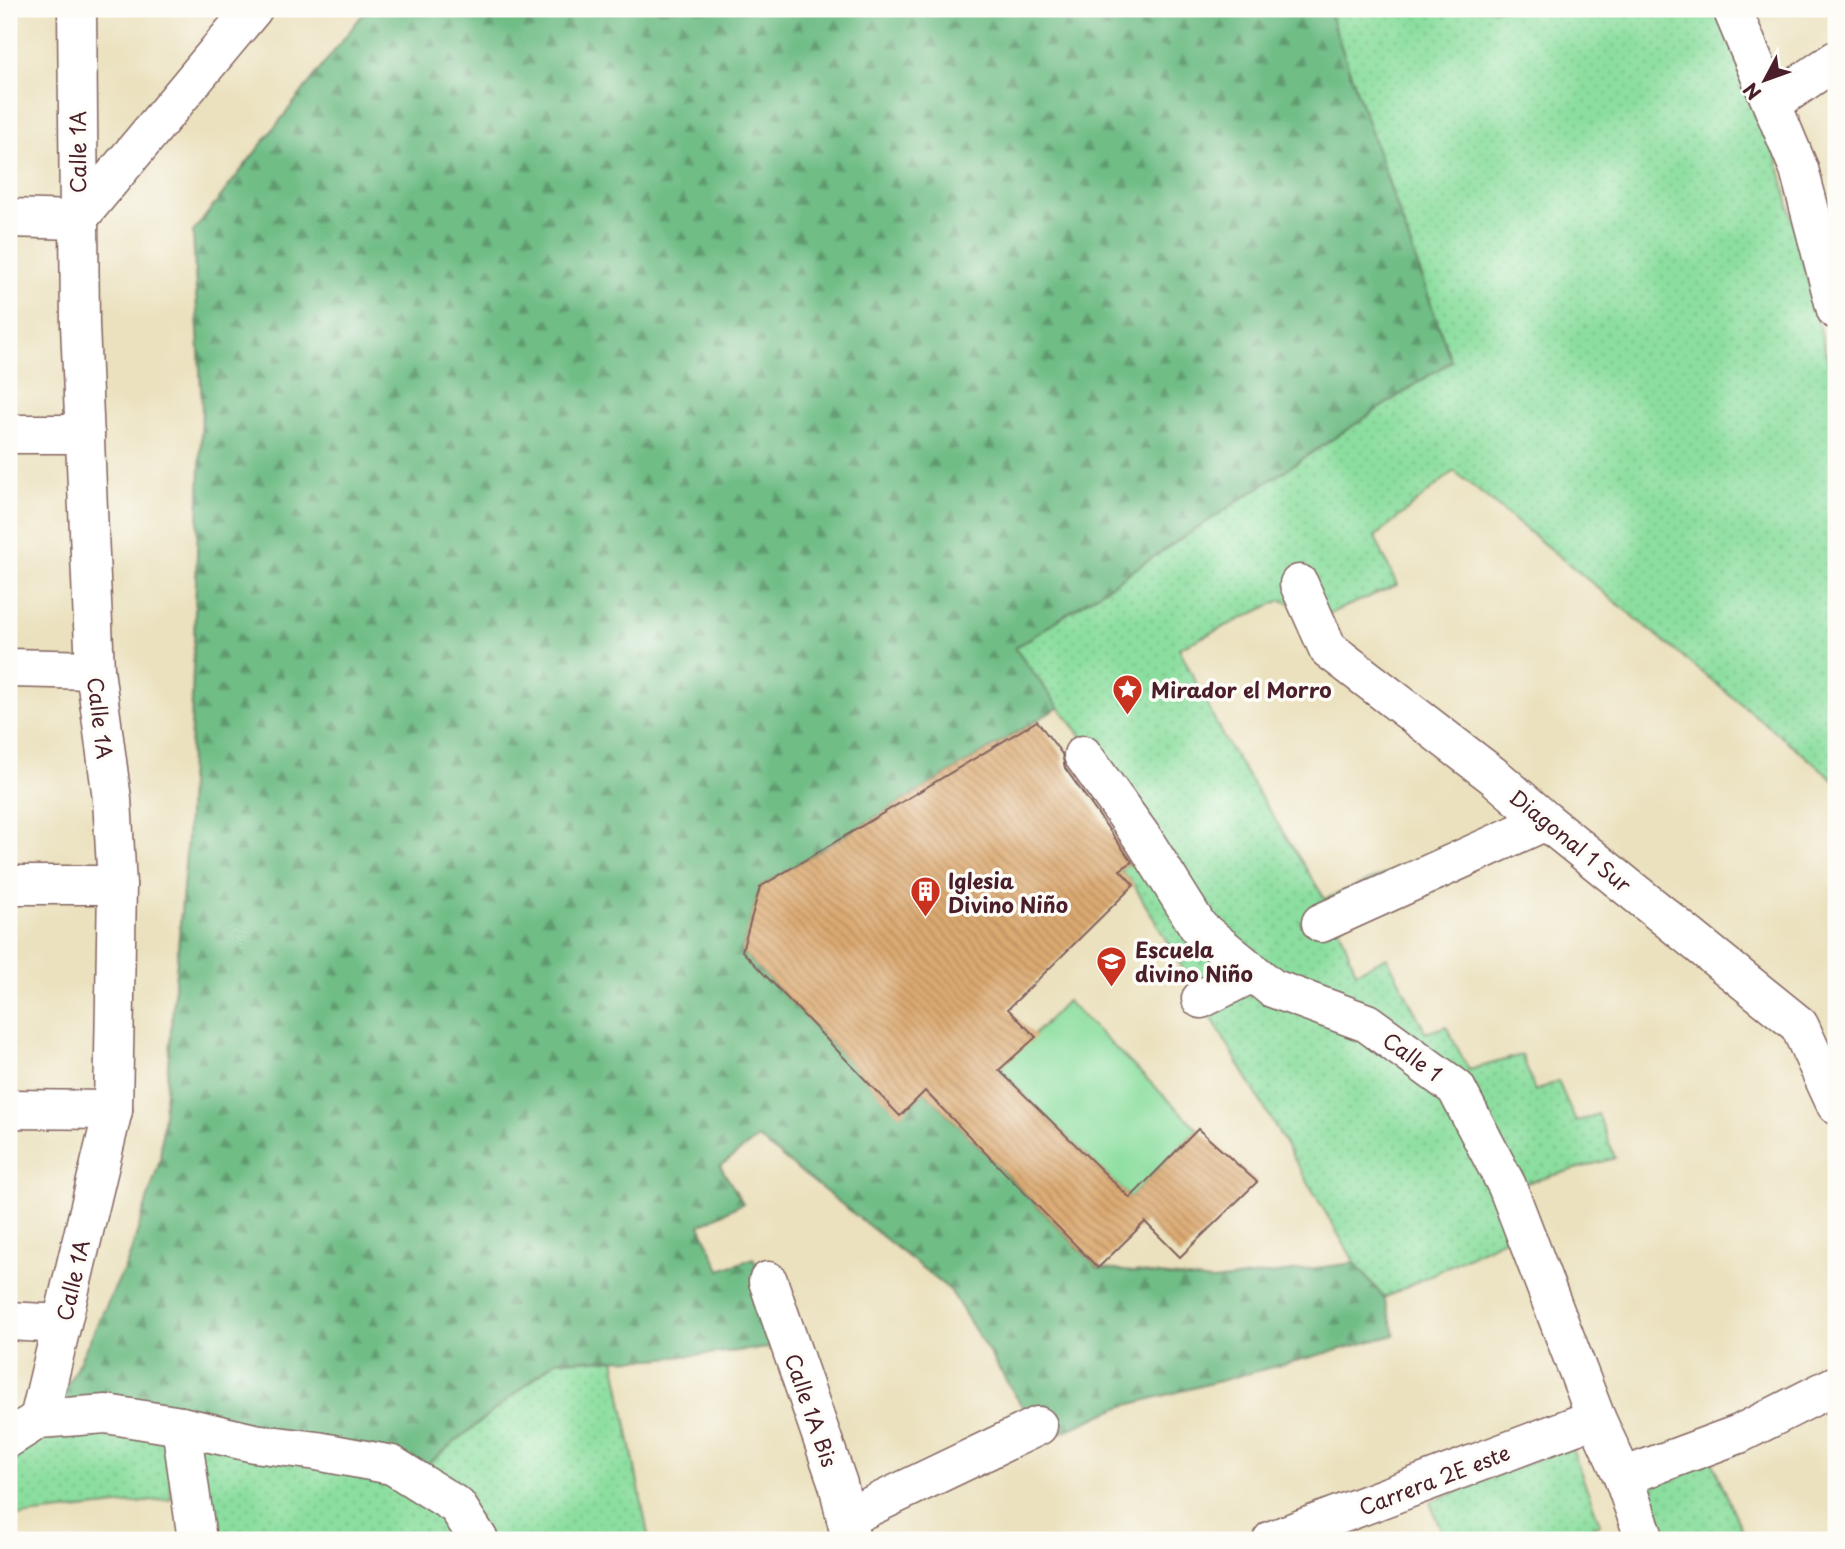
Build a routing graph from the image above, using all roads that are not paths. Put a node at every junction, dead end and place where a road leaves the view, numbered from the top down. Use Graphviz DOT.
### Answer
graph roads {
  1 [pos="78,9"];
  2 [pos="253,9"];
  3 [pos="1732,9"];
  4 [pos="1836,60"];
  5 [pos="1773,103"];
  6 [pos="9,218"];
  7 [pos="77,220"];
  8 [pos="1836,310"];
  9 [pos="9,433"];
  10 [pos="85,434"];
  11 [pos="1299,584"];
  12 [pos="9,668"];
  13 [pos="95,670"];
  14 [pos="1083,755"];
  15 [pos="1546,821"];
  16 [pos="9,885"];
  17 [pos="117,885"];
  18 [pos="1321,923"];
  19 [pos="1252,973"];
  20 [pos="1201,999"];
  21 [pos="1836,1105"];
  22 [pos="9,1109"];
  23 [pos="113,1110"];
  24 [pos="768,1282"];
  25 [pos="9,1321"];
  26 [pos="61,1324"];
  27 [pos="1836,1385"];
  28 [pos="1596,1418"];
  29 [pos="181,1426"];
  30 [pos="1038,1426"];
  31 [pos="24,1429"];
  32 [pos="1623,1477"];
  33 [pos="848,1529"];
  34 [pos="197,1540"];
  35 [pos="479,1540"];
  36 [pos="1272,1540"];
  37 [pos="1646,1540"];
  1 -- 7 [label="street, Calle 1A"];
  2 -- 7 [label="street"];
  3 -- 5 [label="street"];
  4 -- 5 [label="street"];
  5 -- 8 [label="street"];
  6 -- 7 [label="street"];
  7 -- 10 [label="street, Calle 1A"];
  9 -- 10 [label="street"];
  10 -- 13 [label="street, Calle 1A"];
  11 -- 15 [label="street, Diagonal 1 Sur"];
  12 -- 13 [label="street"];
  13 -- 17 [label="street, Calle 1A"];
  14 -- 19 [label="street, Calle 1"];
  15 -- 18 [label="street"];
  15 -- 21 [label="street, Diagonal 1 Sur"];
  16 -- 17 [label="street"];
  17 -- 23 [label="street, Calle 1A"];
  19 -- 20 [label="street"];
  19 -- 28 [label="street, Calle 1"];
  22 -- 23 [label="street"];
  23 -- 26 [label="street, Calle 1A"];
  24 -- 33 [label="street, Calle 1A Bis"];
  25 -- 26 [label="street"];
  26 -- 31 [label="street, Calle 1A"];
  27 -- 32 [label="street"];
  28 -- 32 [label="street, Calle 1"];
  28 -- 36 [label="street, Carrera 2E este"];
  29 -- 31 [label="street"];
  29 -- 34 [label="street"];
  29 -- 35 [label="street"];
  30 -- 33 [label="street"];
  32 -- 37 [label="street, Calle 1"];
}
